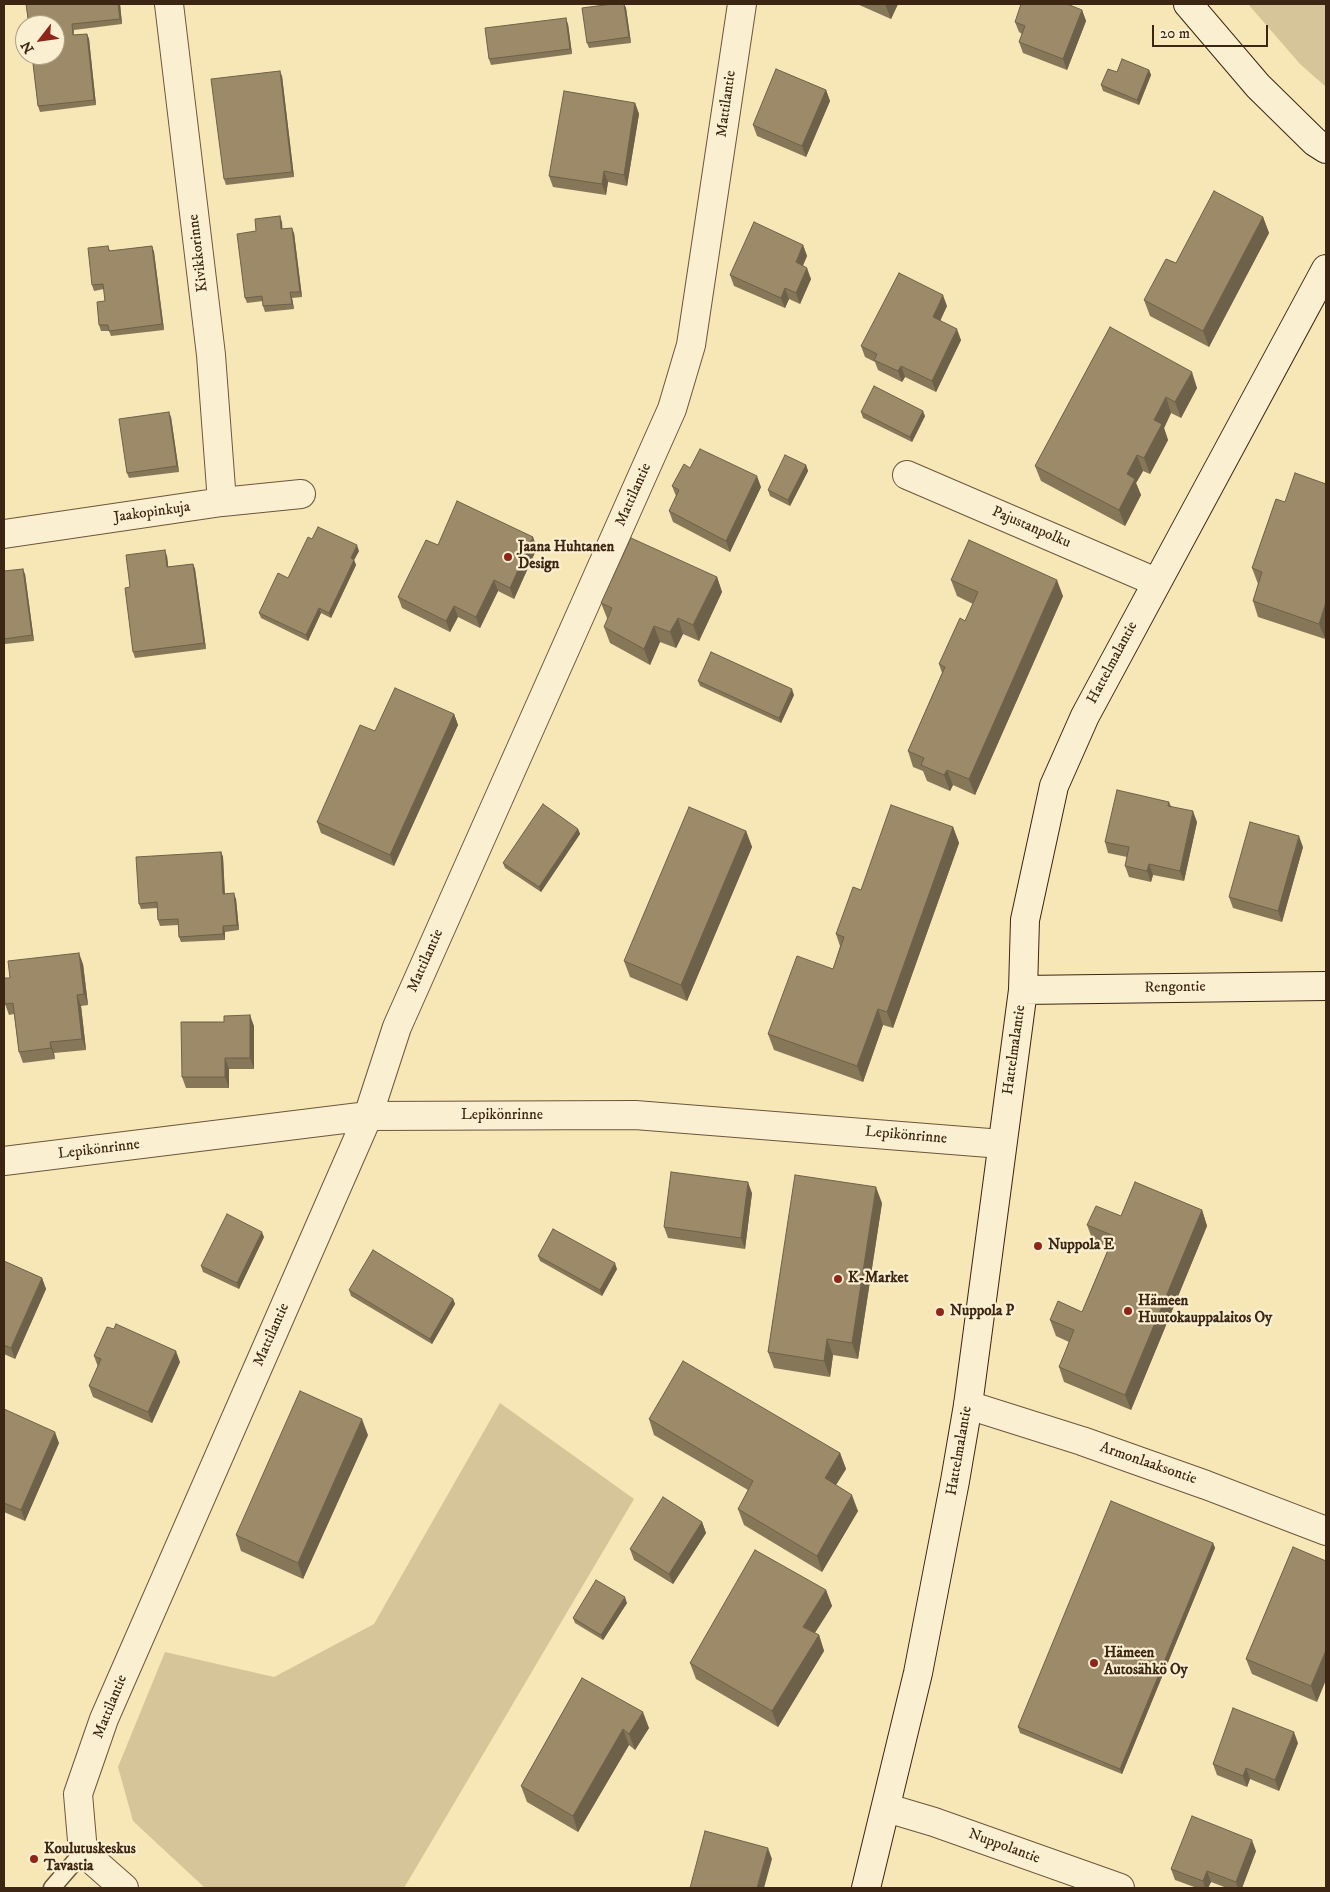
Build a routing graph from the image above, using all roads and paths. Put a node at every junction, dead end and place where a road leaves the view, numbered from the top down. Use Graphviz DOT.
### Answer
graph roads {
  1 [pos="169,4"];
  2 [pos="742,4"];
  3 [pos="1188,4"];
  4 [pos="1326,149"];
  5 [pos="1326,269"];
  6 [pos="907,475"];
  7 [pos="301,494"];
  8 [pos="222,502"];
  9 [pos="4,534"];
  10 [pos="1156,582"];
  11 [pos="1326,986"];
  12 [pos="1023,990"];
  13 [pos="368,1116"];
  14 [pos="1002,1144"];
  15 [pos="4,1161"];
  16 [pos="968,1405"];
  17 [pos="1326,1531"];
  18 [pos="887,1808"];
  19 [pos="84,1852"];
  20 [pos="52,1888"];
  21 [pos="124,1888"];
  22 [pos="866,1888"];
  23 [pos="1120,1888"];
  1 -- 8 [label="street, Kivikkorinne"];
  2 -- 13 [label="street, Mattilantie"];
  3 -- 4 [label="street"];
  5 -- 10 [label="street, Hattelmalantie"];
  6 -- 10 [label="street, Pajustanpolku"];
  7 -- 8 [label="street, Jaakopinkuja"];
  8 -- 9 [label="street, Jaakopinkuja"];
  10 -- 12 [label="street, Hattelmalantie"];
  11 -- 12 [label="street, Rengontie"];
  12 -- 14 [label="street, Hattelmalantie"];
  13 -- 14 [label="street, Lepikönrinne"];
  13 -- 15 [label="street, Lepikönrinne"];
  13 -- 19 [label="street, Mattilantie"];
  14 -- 16 [label="street, Hattelmalantie"];
  16 -- 17 [label="street, Armonlaaksontie"];
  16 -- 18 [label="street, Hattelmalantie"];
  18 -- 22 [label="street, Hattelmalantie"];
  18 -- 23 [label="street, Nuppolantie"];
  19 -- 20 [label="lane"];
  19 -- 21 [label="street"];
}
